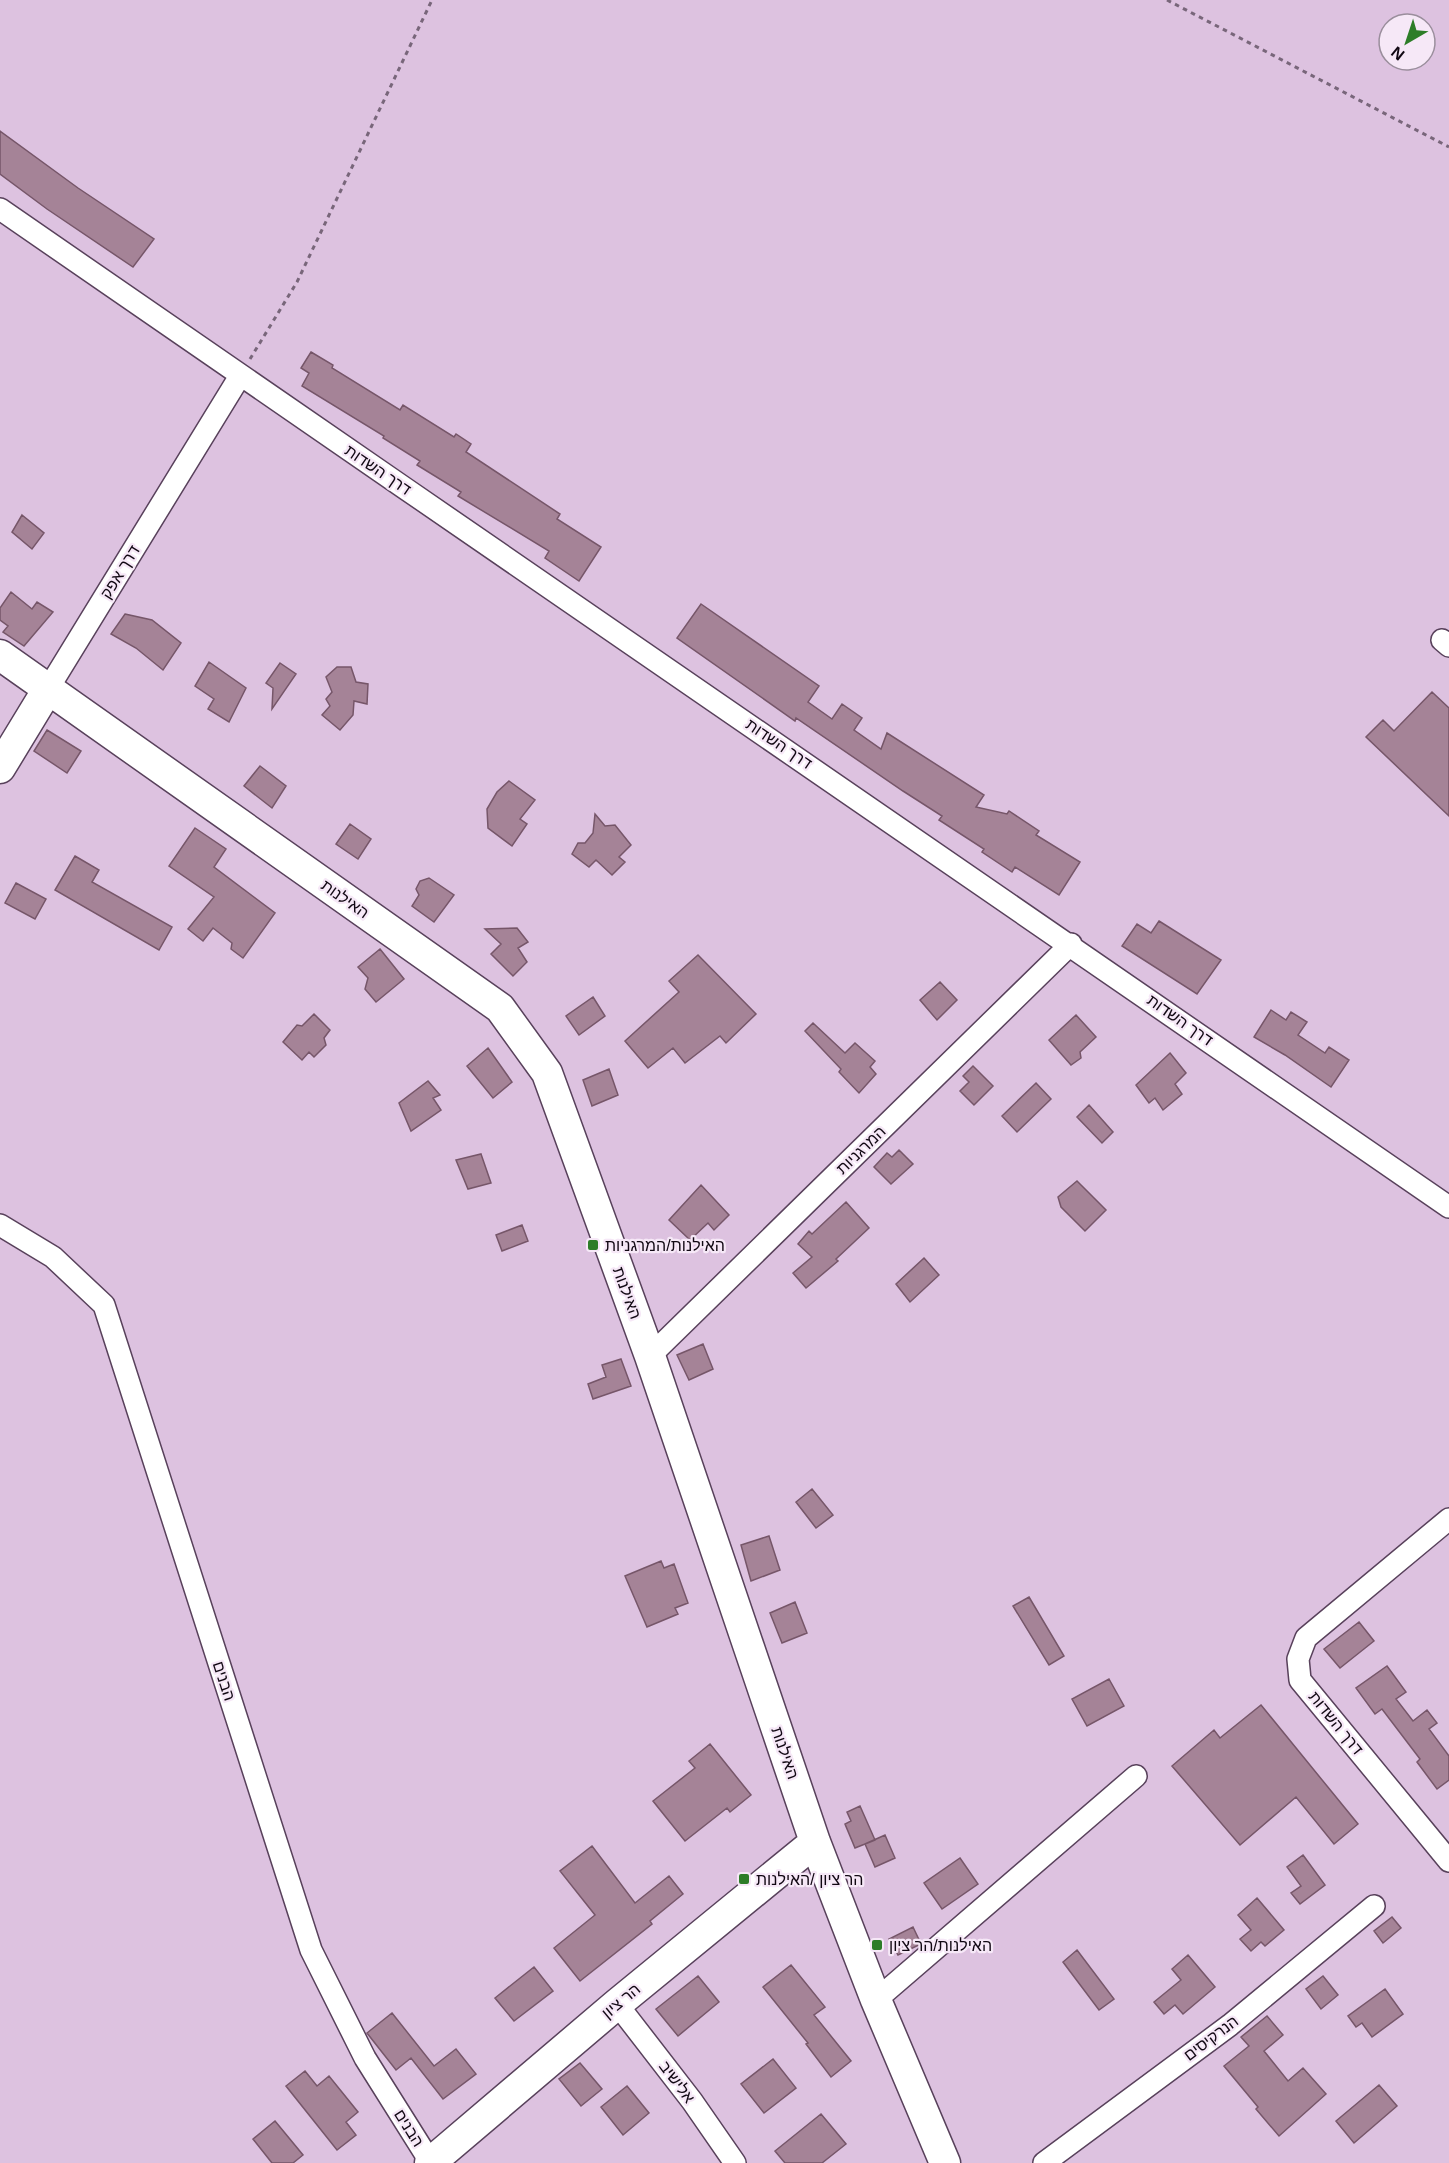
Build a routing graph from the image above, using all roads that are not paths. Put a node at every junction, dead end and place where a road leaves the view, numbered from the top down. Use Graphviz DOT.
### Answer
graph roads {
  1 [pos="0,209"];
  2 [pos="240,376"];
  3 [pos="0,655"];
  4 [pos="48,688"];
  5 [pos="0,768"];
  6 [pos="1071,944"];
  7 [pos="1449,1207"];
  8 [pos="0,1225"];
  9 [pos="650,1356"];
  10 [pos="1449,1519"];
  11 [pos="1136,1776"];
  12 [pos="815,1842"];
  13 [pos="1449,1861"];
  14 [pos="1374,1906"];
  15 [pos="876,2000"];
  16 [pos="617,2004"];
  17 [pos="431,2163"];
  18 [pos="735,2163"];
  19 [pos="945,2163"];
  20 [pos="1044,2163"];
  1 -- 2 [label="street, דרך השדות"];
  2 -- 4 [label="street, דרך אפק"];
  2 -- 6 [label="street, דרך השדות"];
  3 -- 4 [label="main road, האילנות"];
  4 -- 5 [label="main road, דרך אפק"];
  4 -- 9 [label="main road, האילנות"];
  6 -- 7 [label="street, דרך השדות"];
  6 -- 9 [label="street, המרגניות"];
  8 -- 17 [label="street, הבנים"];
  9 -- 12 [label="main road, האילנות"];
  10 -- 13 [label="street, דרך השדות"];
  11 -- 15 [label="street"];
  12 -- 15 [label="main road, האילנות"];
  12 -- 16 [label="main road, הר ציון"];
  14 -- 20 [label="street, הנרקיסים"];
  15 -- 19 [label="main road, האילנות"];
  16 -- 17 [label="main road, הר ציון"];
  16 -- 18 [label="street, אלישיב"];
}
